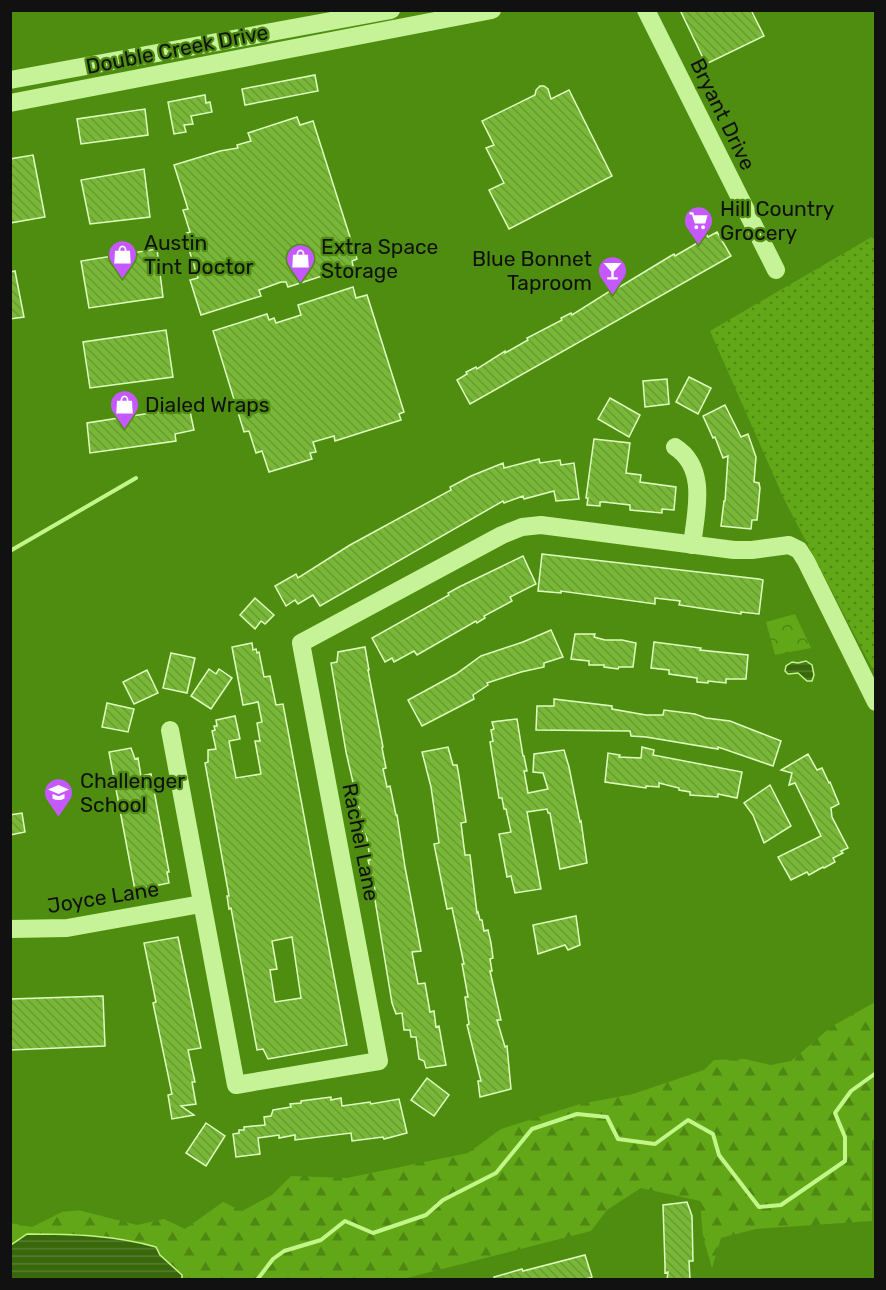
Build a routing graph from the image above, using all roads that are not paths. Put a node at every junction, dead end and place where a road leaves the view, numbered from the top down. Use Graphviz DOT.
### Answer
graph roads {
  1 [pos="391,10"];
  2 [pos="492,10"];
  3 [pos="646,10"];
  4 [pos="10,80"];
  5 [pos="10,103"];
  6 [pos="776,270"];
  7 [pos="675,447"];
  8 [pos="692,545"];
  9 [pos="876,702"];
  10 [pos="170,730"];
  11 [pos="201,904"];
  12 [pos="10,929"];
  1 -- 4 [label="street, Double Creek Drive"];
  2 -- 5 [label="street, Double Creek Drive"];
  3 -- 6 [label="street, Bryant Drive"];
  7 -- 8 [label="street"];
  8 -- 9 [label="street, Rachel Lane"];
  8 -- 11 [label="street, Rachel Lane"];
  10 -- 11 [label="street, Rachel Lane"];
  11 -- 12 [label="street, Joyce Lane"];
}
